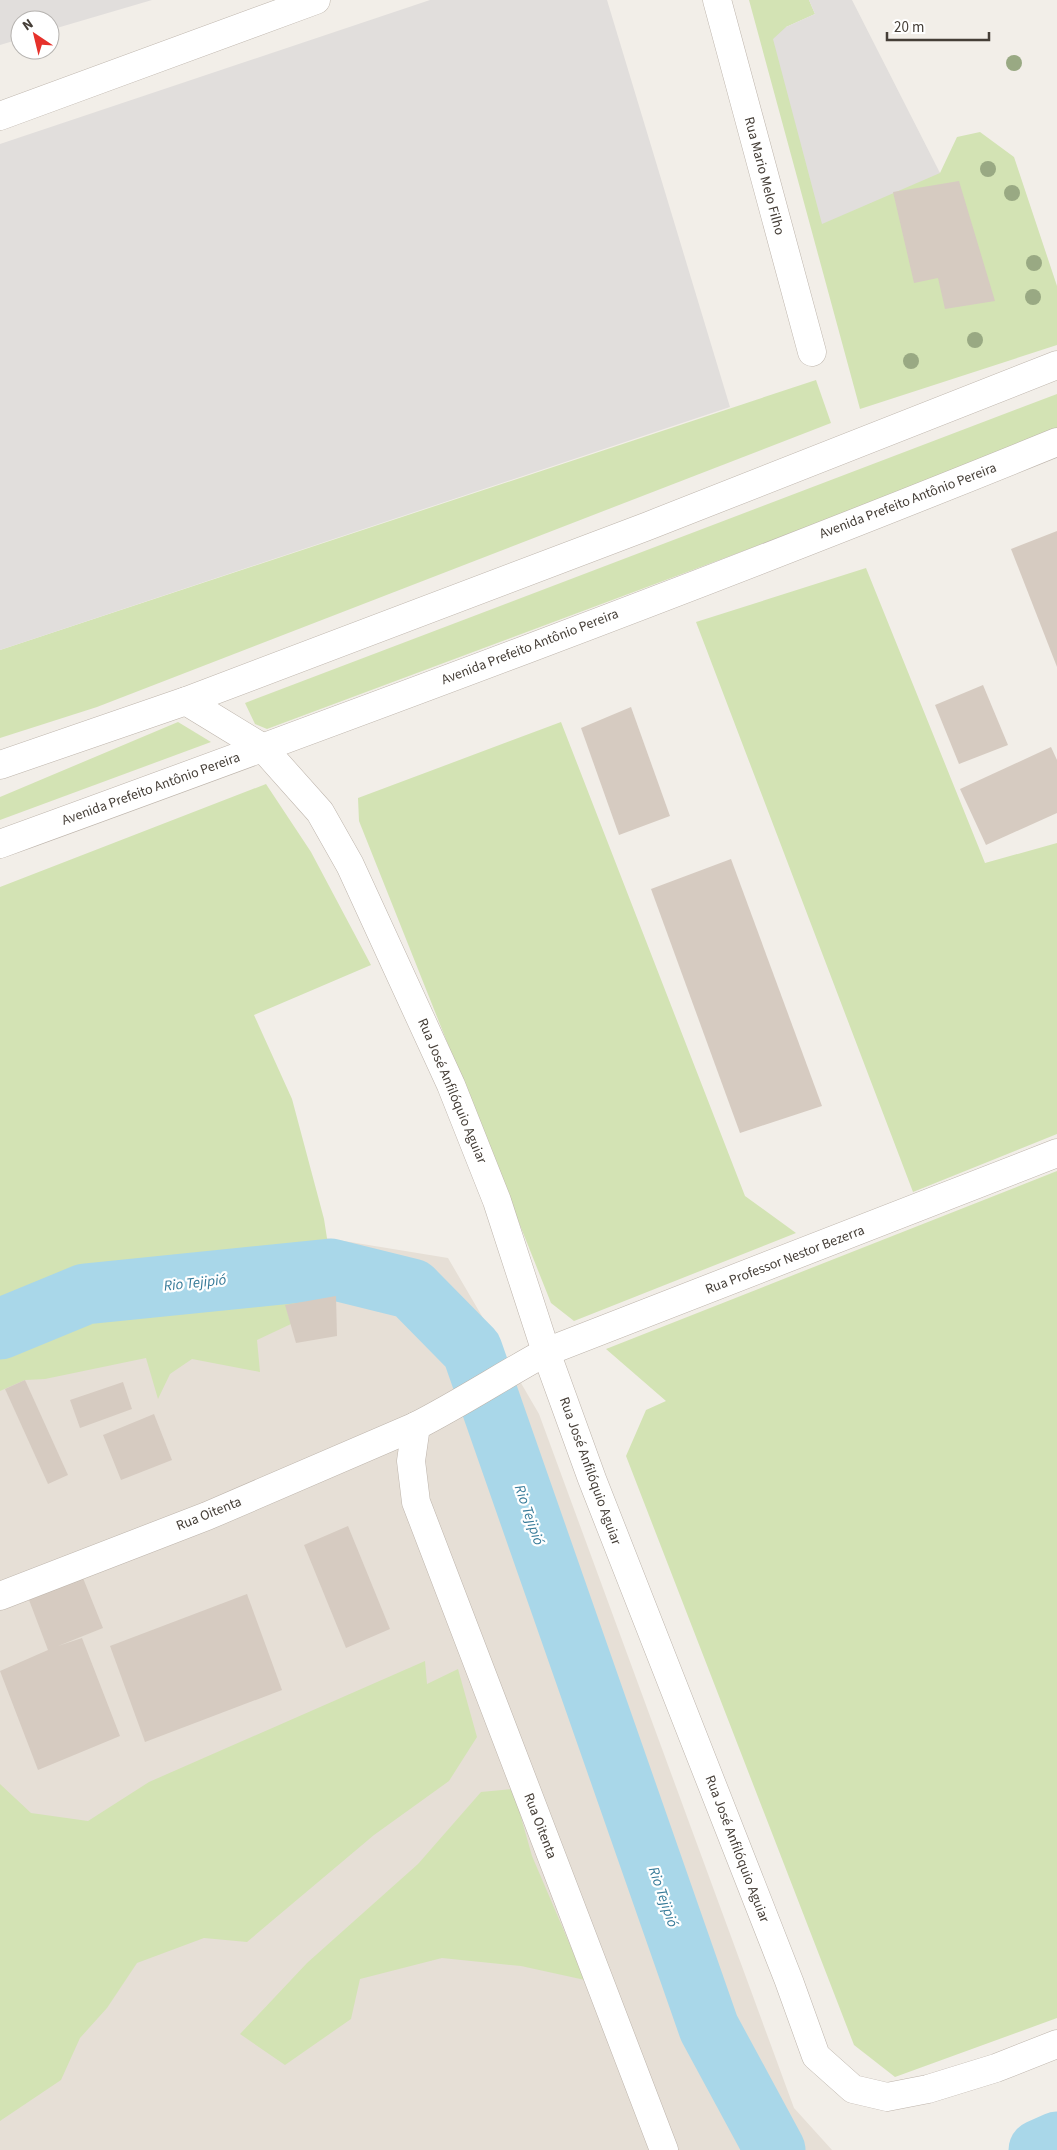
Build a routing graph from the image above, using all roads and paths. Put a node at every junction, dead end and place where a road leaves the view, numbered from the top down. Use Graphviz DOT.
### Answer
graph roads {
  1 [pos="316,0"];
  2 [pos="716,0"];
  3 [pos="0,116"];
  4 [pos="812,352"];
  5 [pos="1057,365"];
  6 [pos="1057,442"];
  7 [pos="186,701"];
  8 [pos="263,748"];
  9 [pos="0,765"];
  10 [pos="0,844"];
  11 [pos="1057,1152"];
  12 [pos="546,1352"];
  13 [pos="464,1401"];
  14 [pos="416,1426"];
  15 [pos="0,1596"];
  16 [pos="1057,2044"];
  17 [pos="664,2150"];
  1 -- 3 [label="street"];
  2 -- 4 [label="street, Rua Mario Melo Filho"];
  5 -- 7 [label="street"];
  6 -- 8 [label="street, Avenida Prefeito Antônio Pereira"];
  7 -- 8 [label="street, Rua José Anfilóquio Aguiar"];
  7 -- 9 [label="street"];
  8 -- 10 [label="street, Avenida Prefeito Antônio Pereira"];
  8 -- 12 [label="street, Rua José Anfilóquio Aguiar"];
  11 -- 12 [label="street, Rua Professor Nestor Bezerra"];
  12 -- 13 [label="street, Rua Professor Nestor Bezerra"];
  12 -- 16 [label="street, Rua José Anfilóquio Aguiar"];
  13 -- 14 [label="street, Rua Oitenta"];
  14 -- 15 [label="street, Rua Oitenta"];
  14 -- 17 [label="street, Rua Oitenta"];
}
